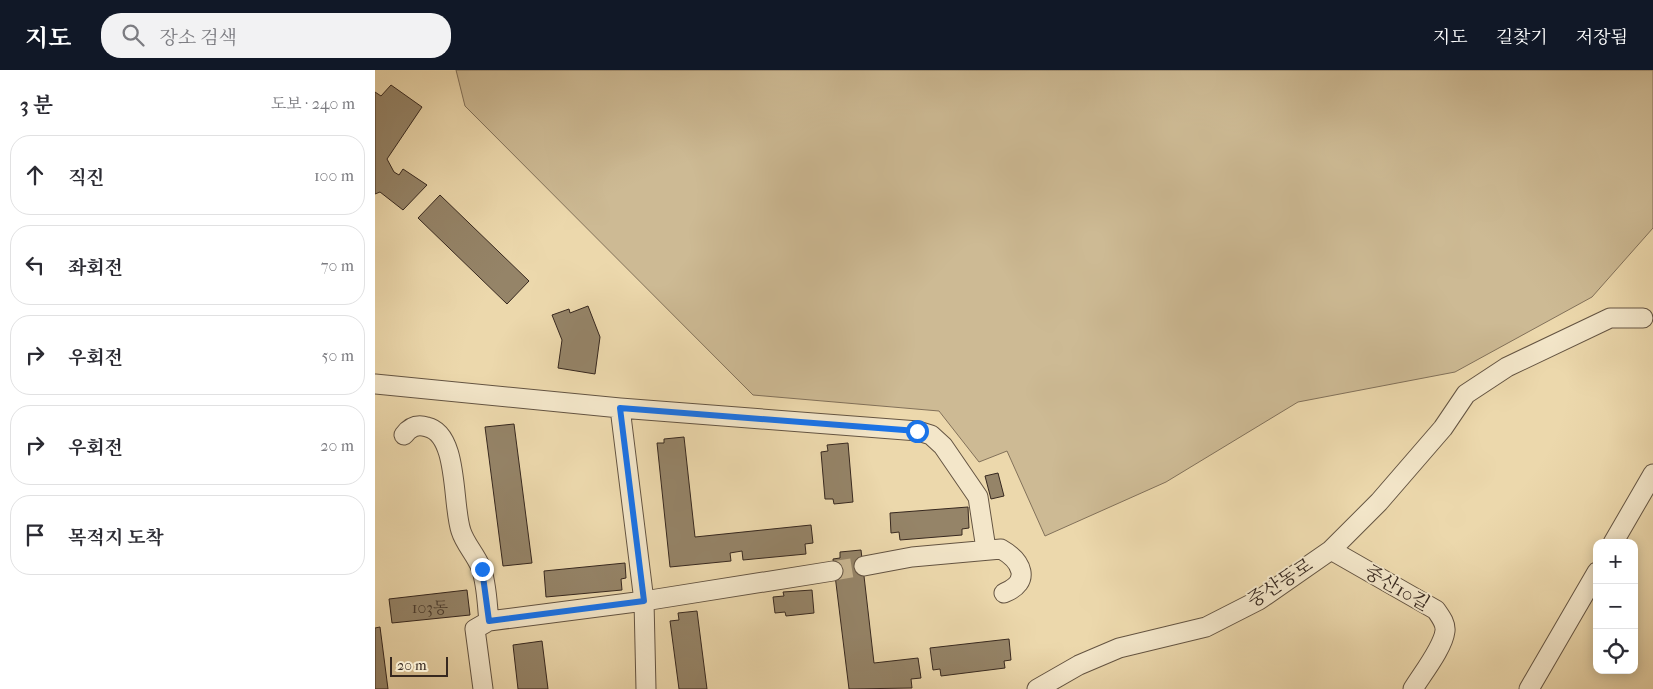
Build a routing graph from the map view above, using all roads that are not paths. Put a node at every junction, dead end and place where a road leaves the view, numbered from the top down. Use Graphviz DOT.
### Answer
graph roads {
  1 [pos="1643,318"];
  2 [pos="375,384"];
  3 [pos="620,408"];
  4 [pos="404,435"];
  5 [pos="1653,474"];
  6 [pos="1615,539"];
  7 [pos="986,549"];
  8 [pos="1331,550"];
  9 [pos="864,566"];
  10 [pos="833,571"];
  11 [pos="1593,579"];
  12 [pos="1004,593"];
  13 [pos="644,601"];
  14 [pos="489,621"];
  15 [pos="483,689"];
  16 [pos="646,689"];
  17 [pos="1037,689"];
  18 [pos="1413,689"];
  19 [pos="1529,689"];
  1 -- 8 [label="street, 중산동로"];
  2 -- 3 [label="street"];
  3 -- 7 [label="street"];
  3 -- 13 [label="street"];
  4 -- 14 [label="street"];
  5 -- 6 [label="street"];
  7 -- 9 [label="street"];
  7 -- 12 [label="street"];
  8 -- 17 [label="street, 중산동로"];
  8 -- 18 [label="street, 중산10길"];
  10 -- 13 [label="street"];
  11 -- 19 [label="street"];
  13 -- 14 [label="street"];
  13 -- 16 [label="street"];
  14 -- 15 [label="street"];
}
